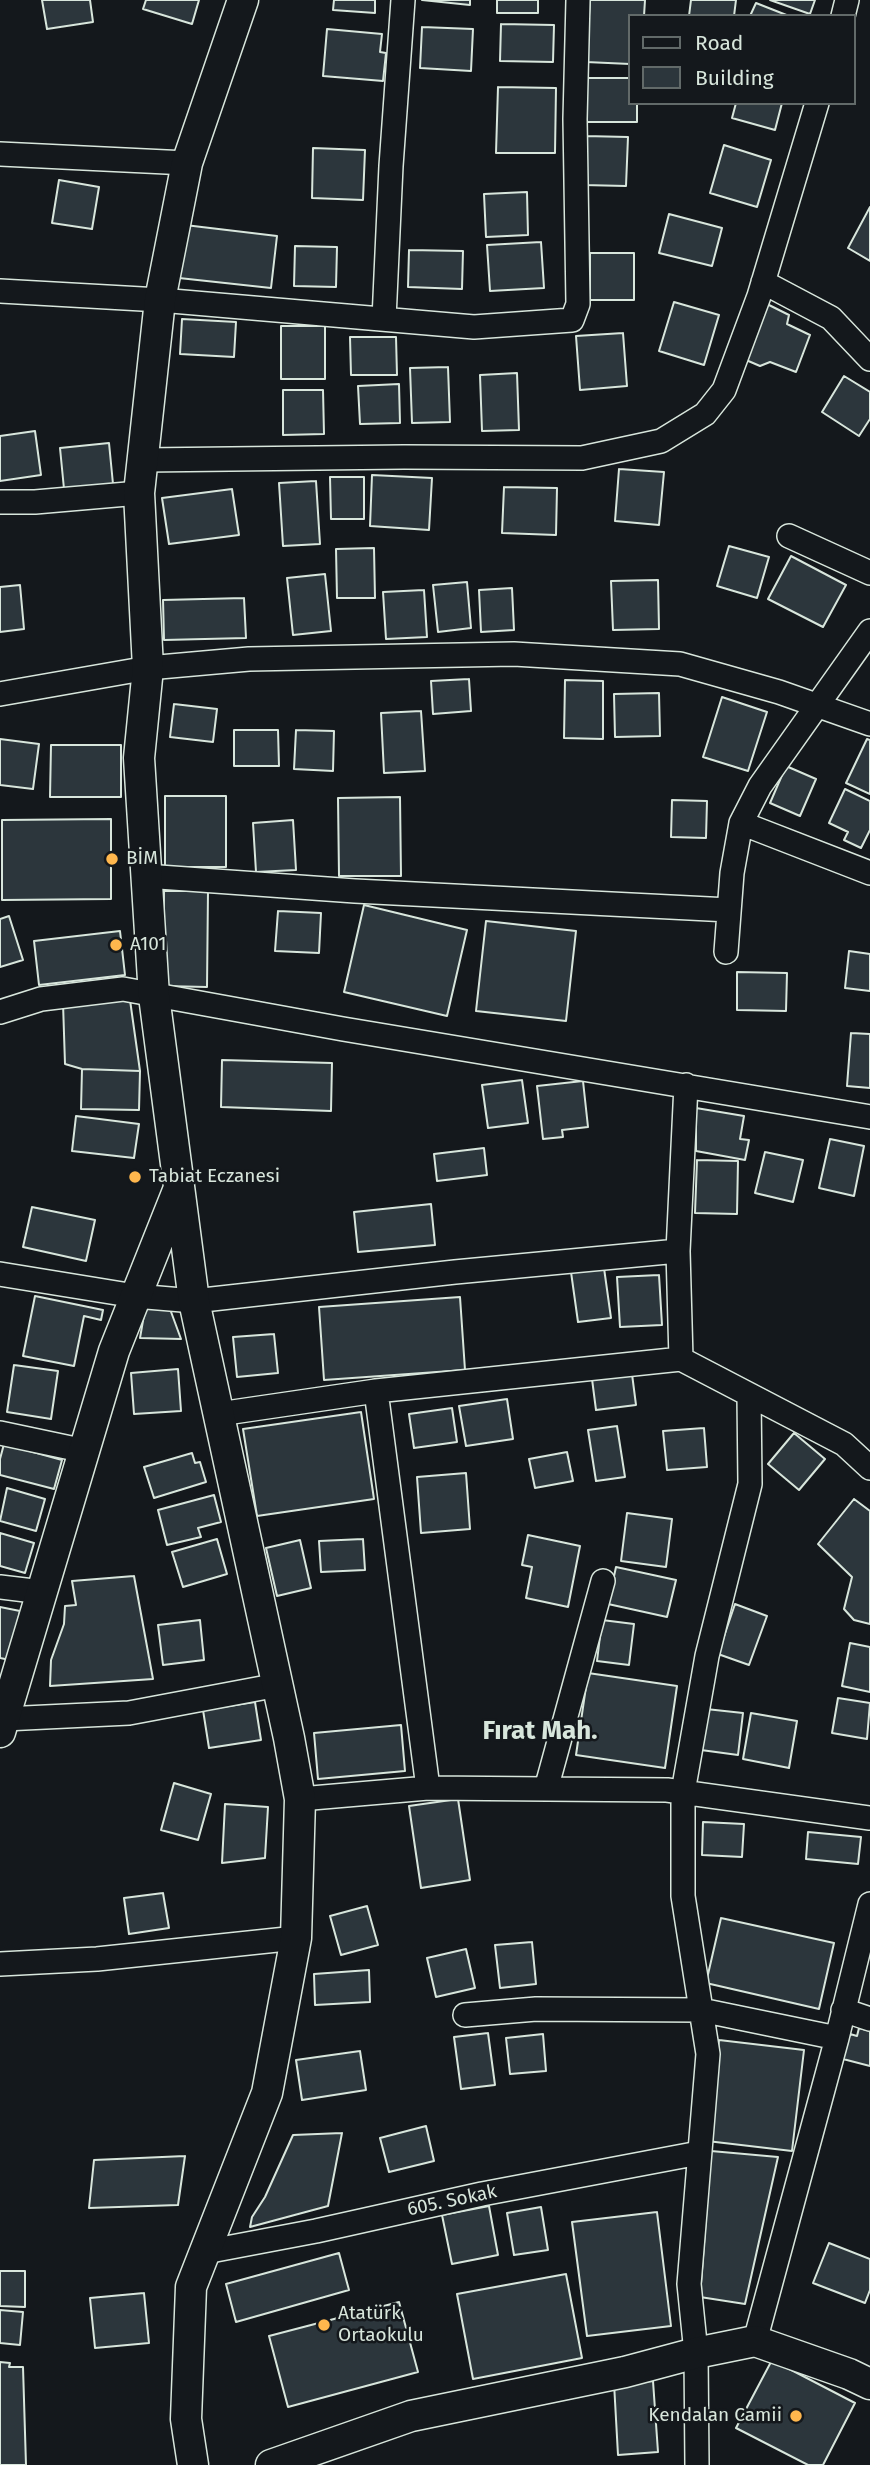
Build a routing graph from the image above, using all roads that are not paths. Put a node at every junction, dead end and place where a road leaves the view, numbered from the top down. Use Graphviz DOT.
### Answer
graph roads {
  1 [pos="243,0"];
  2 [pos="403,0"];
  3 [pos="578,0"];
  4 [pos="816,105"];
  5 [pos="0,154"];
  6 [pos="187,163"];
  7 [pos="764,282"];
  8 [pos="0,291"];
  9 [pos="160,300"];
  10 [pos="384,319"];
  11 [pos="868,351"];
  12 [pos="144,460"];
  13 [pos="139,493"];
  14 [pos="0,502"];
  15 [pos="789,536"];
  16 [pos="870,573"];
  17 [pos="870,631"];
  18 [pos="148,668"];
  19 [pos="0,694"];
  20 [pos="816,704"];
  21 [pos="870,724"];
  22 [pos="741,823"];
  23 [pos="870,873"];
  24 [pos="145,876"];
  25 [pos="729,910"];
  26 [pos="726,952"];
  27 [pos="154,996"];
  28 [pos="0,1012"];
  29 [pos="686,1085"];
  30 [pos="870,1117"];
  31 [pos="180,1186"];
  32 [pos="678,1251"];
  33 [pos="0,1274"];
  34 [pos="135,1296"];
  35 [pos="194,1301"];
  36 [pos="681,1359"];
  37 [pos="376,1391"];
  38 [pos="749,1396"];
  39 [pos="219,1414"];
  40 [pos="0,1433"];
  41 [pos="85,1451"];
  42 [pos="870,1468"];
  43 [pos="603,1581"];
  44 [pos="0,1587"];
  45 [pos="42,1592"];
  46 [pos="278,1685"];
  47 [pos="2,1725"];
  48 [pos="428,1788"];
  49 [pos="546,1789"];
  50 [pos="683,1791"];
  51 [pos="299,1799"];
  52 [pos="870,1818"];
  53 [pos="870,1904"];
  54 [pos="296,1938"];
  55 [pos="0,1964"];
  56 [pos="701,2010"];
  57 [pos="844,2010"];
  58 [pos="465,2015"];
  59 [pos="870,2019"];
  60 [pos="837,2038"];
  61 [pos="699,2153"];
  62 [pos="205,2252"];
  63 [pos="755,2342"];
  64 [pos="696,2353"];
  65 [pos="870,2384"];
  66 [pos="193,2465"];
  67 [pos="271,2465"];
  68 [pos="697,2465"];
  1 -- 6 [label="street"];
  2 -- 10 [label="street"];
  3 -- 10 [label="street"];
  4 -- 7 [label="street"];
  5 -- 6 [label="street"];
  6 -- 9 [label="street"];
  7 -- 11 [label="street"];
  7 -- 12 [label="street"];
  8 -- 9 [label="street"];
  9 -- 10 [label="street"];
  9 -- 12 [label="street"];
  12 -- 13 [label="street"];
  13 -- 14 [label="street"];
  13 -- 18 [label="street"];
  15 -- 16 [label="street"];
  17 -- 20 [label="street"];
  18 -- 19 [label="street"];
  18 -- 20 [label="street"];
  18 -- 24 [label="street"];
  20 -- 21 [label="street"];
  20 -- 22 [label="street"];
  22 -- 23 [label="street"];
  22 -- 25 [label="street"];
  24 -- 25 [label="street"];
  24 -- 27 [label="street"];
  25 -- 26 [label="street"];
  27 -- 28 [label="street"];
  27 -- 29 [label="street"];
  27 -- 31 [label="street"];
  29 -- 30 [label="street"];
  29 -- 32 [label="street"];
  31 -- 34 [label="street"];
  31 -- 35 [label="street"];
  32 -- 35 [label="street"];
  32 -- 36 [label="street"];
  33 -- 34 [label="street"];
  34 -- 35 [label="street"];
  34 -- 41 [label="street"];
  35 -- 39 [label="street"];
  36 -- 37 [label="street"];
  36 -- 38 [label="street"];
  37 -- 39 [label="street"];
  37 -- 48 [label="street"];
  38 -- 42 [label="street"];
  38 -- 50 [label="street"];
  39 -- 46 [label="street"];
  40 -- 41 [label="street"];
  41 -- 45 [label="street"];
  43 -- 49 [label="street"];
  44 -- 45 [label="street"];
  45 -- 47 [label="street"];
  46 -- 47 [label="street"];
  46 -- 51 [label="street"];
  48 -- 49 [label="street"];
  48 -- 51 [label="street"];
  49 -- 50 [label="street"];
  50 -- 52 [label="street"];
  50 -- 56 [label="street"];
  51 -- 54 [label="street"];
  53 -- 57 [label="street"];
  54 -- 55 [label="street"];
  54 -- 62 [label="street"];
  56 -- 58 [label="street"];
  56 -- 60 [label="street"];
  56 -- 61 [label="street"];
  57 -- 59 [label="street"];
  57 -- 60 [label="street"];
  60 -- 63 [label="street"];
  61 -- 62 [label="street, 605. Sokak"];
  61 -- 64 [label="street"];
  62 -- 66 [label="street"];
  63 -- 64 [label="street"];
  63 -- 65 [label="street"];
  64 -- 67 [label="street"];
  64 -- 68 [label="street"];
}
